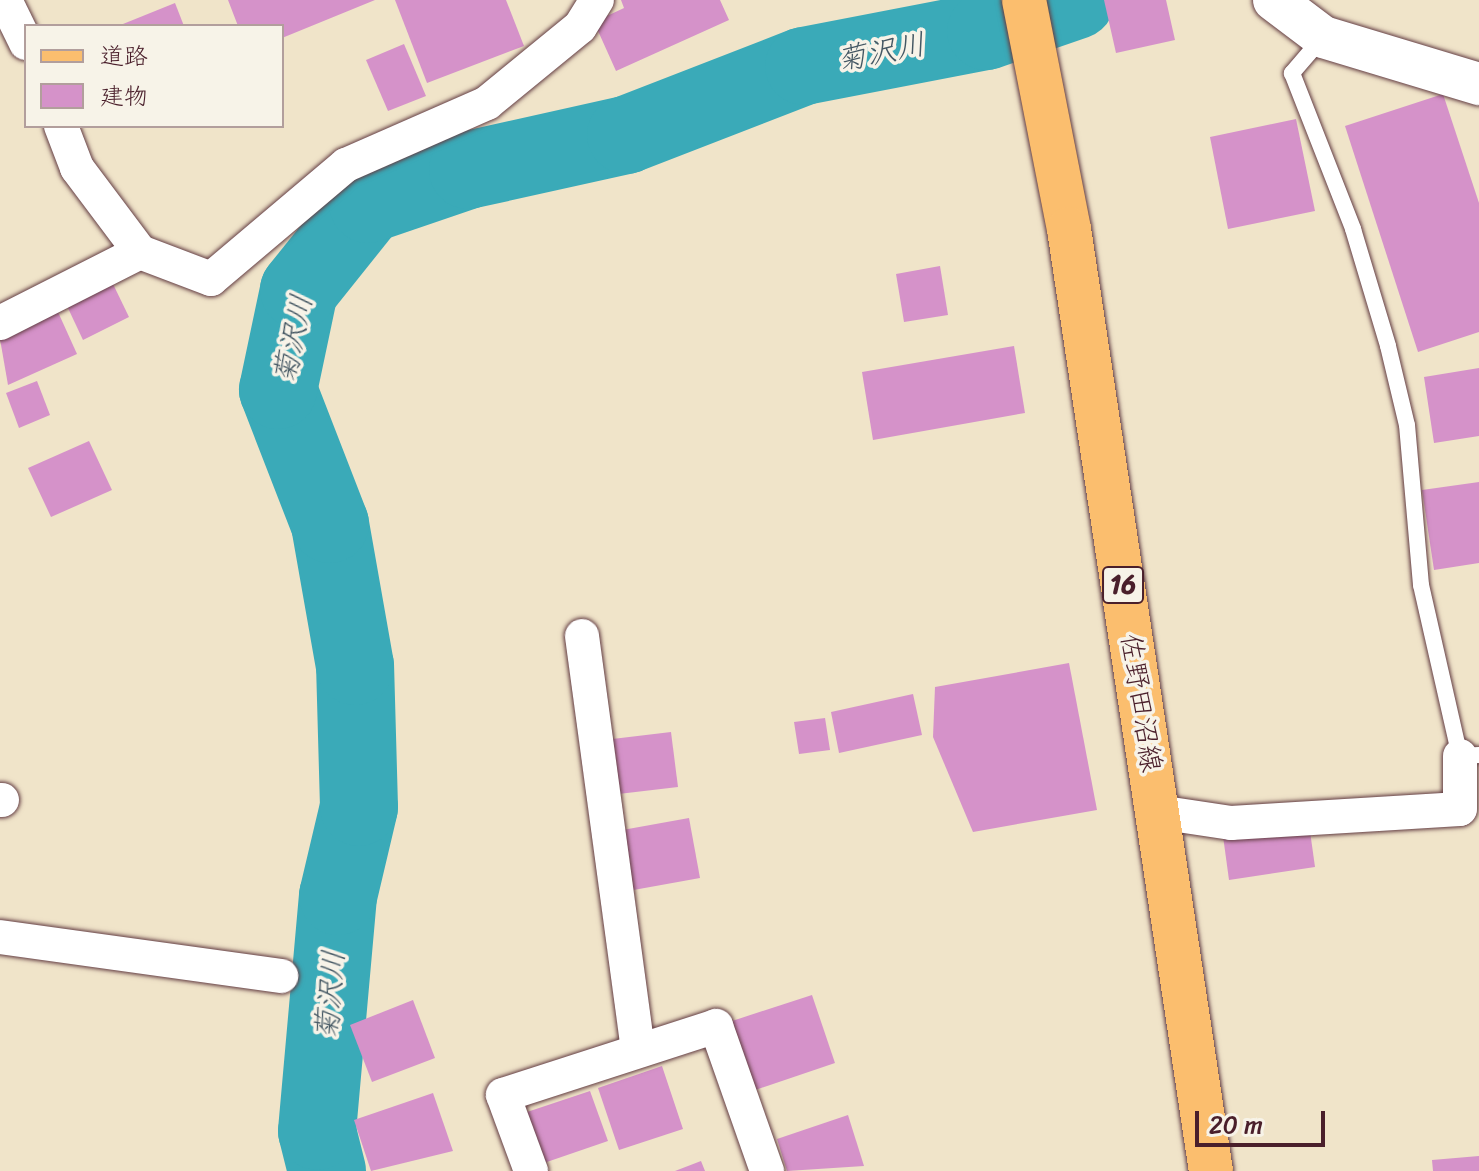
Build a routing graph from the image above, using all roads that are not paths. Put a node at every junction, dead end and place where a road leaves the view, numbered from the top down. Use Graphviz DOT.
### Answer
graph roads {
  1 [pos="5,0"];
  2 [pos="597,0"];
  3 [pos="1024,0"];
  4 [pos="1274,0"];
  5 [pos="1323,37"];
  6 [pos="24,39"];
  7 [pos="1479,84"];
  8 [pos="62,128"];
  9 [pos="140,252"];
  10 [pos="0,323"];
  11 [pos="582,636"];
  12 [pos="1470,755"];
  13 [pos="1158,812"];
  14 [pos="0,937"];
  15 [pos="281,976"];
  16 [pos="638,1050"];
  17 [pos="531,1171"];
  18 [pos="767,1171"];
  19 [pos="1211,1171"];
  1 -- 6 [label="street"];
  2 -- 9 [label="street"];
  3 -- 13 [label="main road, 佐野田沼線 / 16"];
  4 -- 5 [label="street"];
  5 -- 7 [label="street"];
  5 -- 12 [label="lane"];
  8 -- 9 [label="street"];
  9 -- 10 [label="street"];
  11 -- 16 [label="street"];
  12 -- 13 [label="street"];
  13 -- 19 [label="main road, 佐野田沼線 / 16"];
  14 -- 15 [label="street"];
  16 -- 17 [label="street"];
  16 -- 18 [label="street"];
}
